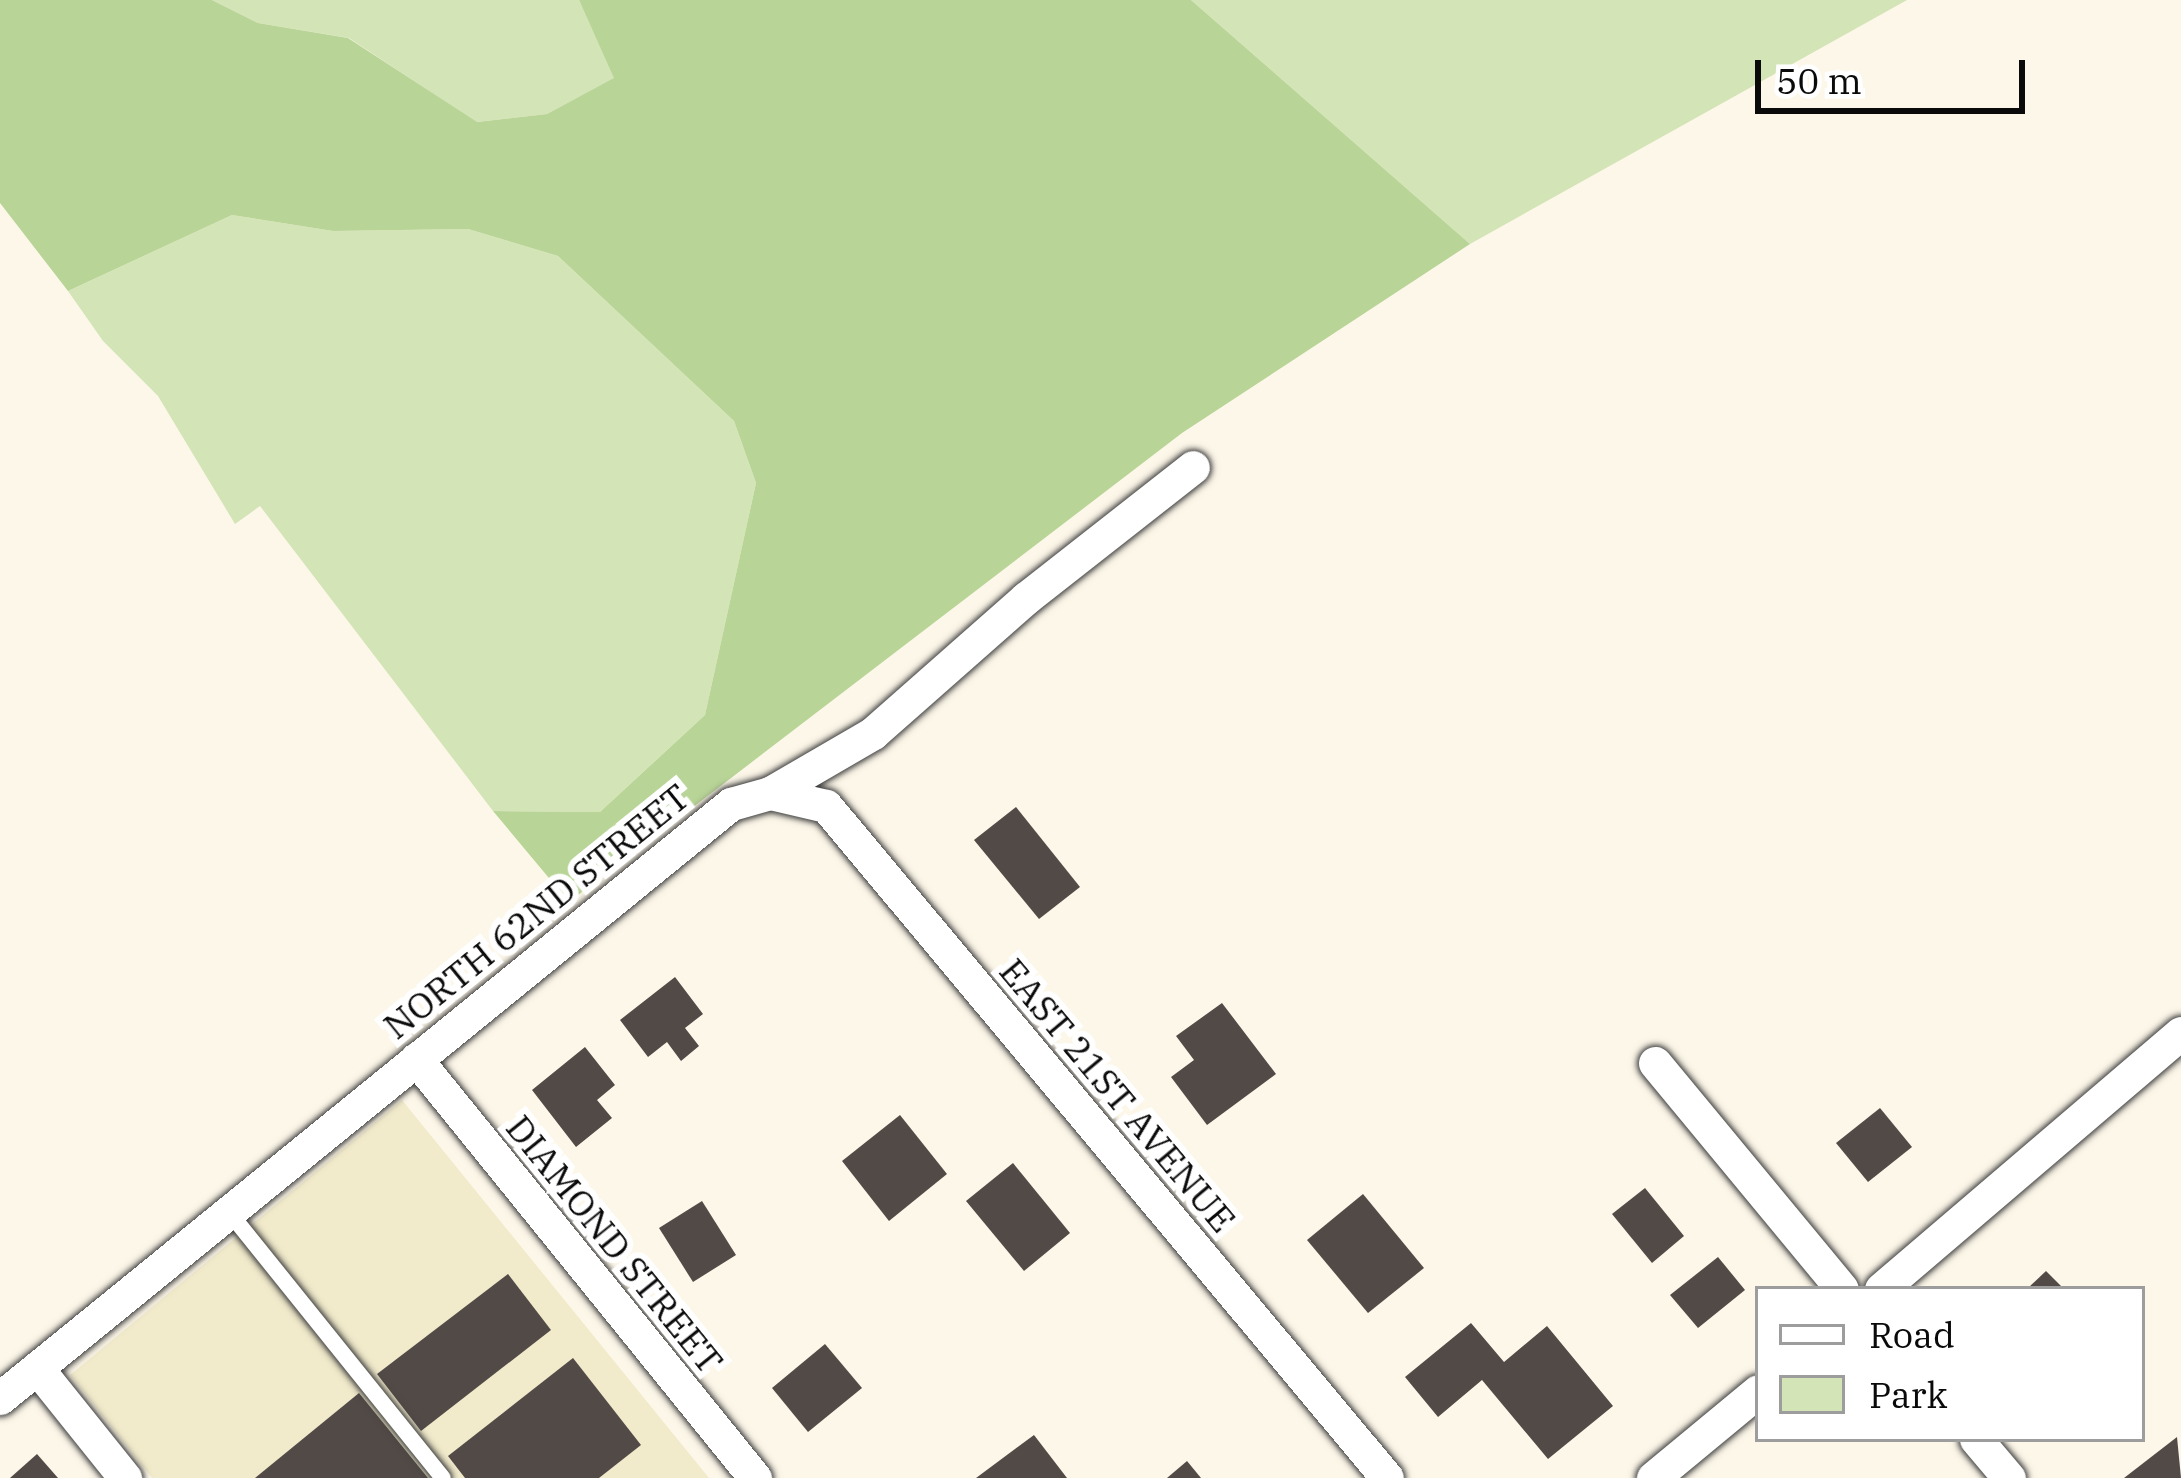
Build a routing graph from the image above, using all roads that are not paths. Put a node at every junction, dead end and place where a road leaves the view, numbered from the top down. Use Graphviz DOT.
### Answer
graph roads {
  1 [pos="1193,466"];
  2 [pos="770,793"];
  3 [pos="2181,1033"];
  4 [pos="416,1059"];
  5 [pos="1655,1063"];
  6 [pos="229,1212"];
  7 [pos="1840,1286"];
  8 [pos="1886,1286"];
  9 [pos="37,1368"];
  10 [pos="1755,1393"];
  11 [pos="0,1398"];
  12 [pos="1979,1442"];
  13 [pos="125,1478"];
  14 [pos="443,1478"];
  15 [pos="755,1478"];
  16 [pos="1387,1478"];
  17 [pos="1653,1478"];
  18 [pos="2009,1478"];
  1 -- 2 [label="street, NORTH 62ND STREET"];
  2 -- 4 [label="street, NORTH 62ND STREET"];
  2 -- 16 [label="street, EAST 21ST AVENUE"];
  3 -- 8 [label="street"];
  4 -- 6 [label="street, NORTH 62ND STREET"];
  4 -- 15 [label="street, DIAMOND STREET"];
  5 -- 7 [label="street"];
  6 -- 9 [label="street, NORTH 62ND STREET"];
  6 -- 14 [label="lane"];
  9 -- 11 [label="street, NORTH 62ND STREET"];
  9 -- 13 [label="street"];
  10 -- 17 [label="street"];
  12 -- 18 [label="street"];
}
